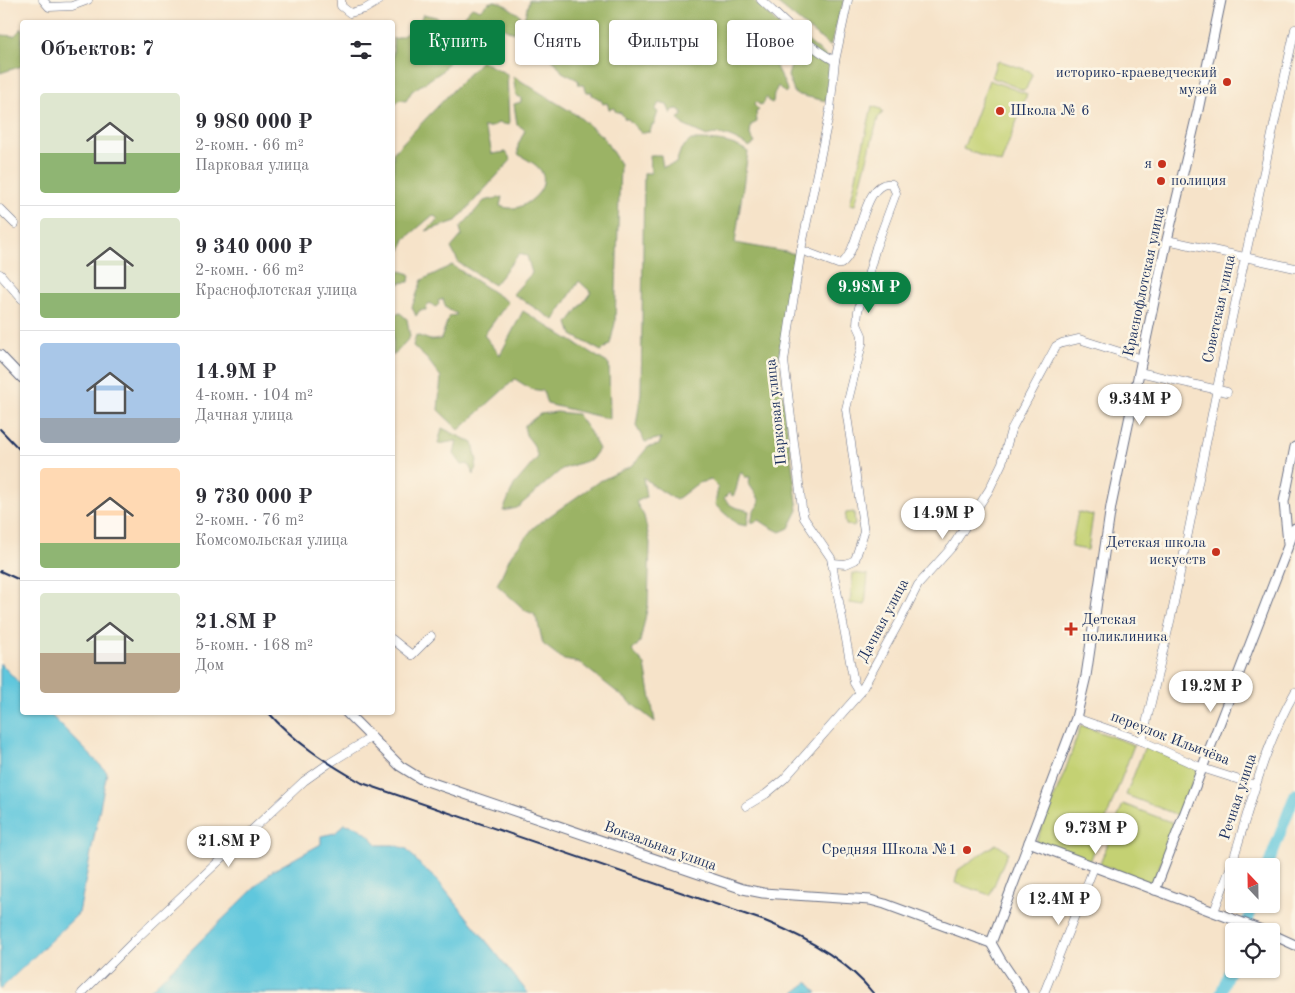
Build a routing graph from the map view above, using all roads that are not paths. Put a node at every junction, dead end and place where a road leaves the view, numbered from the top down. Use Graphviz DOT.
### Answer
graph roads {
  1 [pos="43,0"];
  2 [pos="88,0"];
  3 [pos="340,0"];
  4 [pos="380,0"];
  5 [pos="761,0"];
  6 [pos="848,0"];
  7 [pos="1221,0"];
  8 [pos="1295,29"];
  9 [pos="835,61"];
  10 [pos="0,210"];
  11 [pos="15,224"];
  12 [pos="1167,240"];
  13 [pos="801,250"];
  14 [pos="1246,257"];
  15 [pos="1295,268"];
  16 [pos="0,274"];
  17 [pos="20,297"];
  18 [pos="0,355"];
  19 [pos="1142,359"];
  20 [pos="1139,372"];
  21 [pos="20,376"];
  22 [pos="1217,390"];
  23 [pos="1227,392"];
  24 [pos="1295,447"];
  25 [pos="1295,528"];
  26 [pos="1288,546"];
  27 [pos="832,564"];
  28 [pos="431,636"];
  29 [pos="395,641"];
  30 [pos="1295,692"];
  31 [pos="860,693"];
  32 [pos="349,715"];
  33 [pos="1076,718"];
  34 [pos="372,737"];
  35 [pos="1142,741"];
  36 [pos="1202,768"];
  37 [pos="1254,785"];
  38 [pos="746,806"];
  39 [pos="1029,842"];
  40 [pos="1094,867"];
  41 [pos="1155,890"];
  42 [pos="1214,912"];
  43 [pos="1243,923"];
  44 [pos="1280,938"];
  45 [pos="991,943"];
  46 [pos="1295,945"];
  47 [pos="82,993"];
  48 [pos="1023,993"];
  49 [pos="1044,993"];
  1 -- 2 [label="street"];
  3 -- 4 [label="street"];
  5 -- 9 [label="street"];
  6 -- 9 [label="street, Парковая улица"];
  7 -- 12 [label="main road, Краснофлотская улица"];
  8 -- 14 [label="street, Советская улица"];
  9 -- 13 [label="street, Парковая улица"];
  10 -- 11 [label="street"];
  12 -- 14 [label="street"];
  12 -- 19 [label="main road, Краснофлотская улица"];
  13 -- 27 [label="street, Парковая улица"];
  13 -- 27 [label="street"];
  14 -- 15 [label="street"];
  14 -- 22 [label="street, Советская улица"];
  16 -- 17 [label="street"];
  18 -- 21 [label="main road"];
  19 -- 20 [label="main road, Краснофлотская улица"];
  19 -- 31 [label="street, Дачная улица"];
  20 -- 22 [label="street"];
  20 -- 33 [label="main road, Краснофлотская улица"];
  22 -- 23 [label="street"];
  22 -- 35 [label="street, Советская улица"];
  24 -- 26 [label="main road"];
  25 -- 26 [label="main road"];
  26 -- 36 [label="main road"];
  27 -- 31 [label="street, Парковая улица"];
  28 -- 29 [label="street"];
  30 -- 37 [label="street, Речная улица"];
  31 -- 38 [label="street, Дачная улица"];
  32 -- 34 [label="main road, Вокзальная улица"];
  33 -- 35 [label="street, переулок Ильичёва"];
  33 -- 39 [label="main road, Краснофлотская улица"];
  34 -- 45 [label="main road, Вокзальная улица"];
  34 -- 47 [label="street"];
  35 -- 36 [label="street, переулок Ильичёва"];
  36 -- 37 [label="street, переулок Ильичёва"];
  36 -- 41 [label="main road"];
  37 -- 42 [label="street, Речная улица"];
  39 -- 40 [label="main road"];
  39 -- 45 [label="main road, Краснофлотская улица"];
  40 -- 41 [label="main road"];
  40 -- 49 [label="street"];
  41 -- 42 [label="main road"];
  42 -- 43 [label="main road"];
  44 -- 46 [label="main road"];
  45 -- 48 [label="main road"];
}
